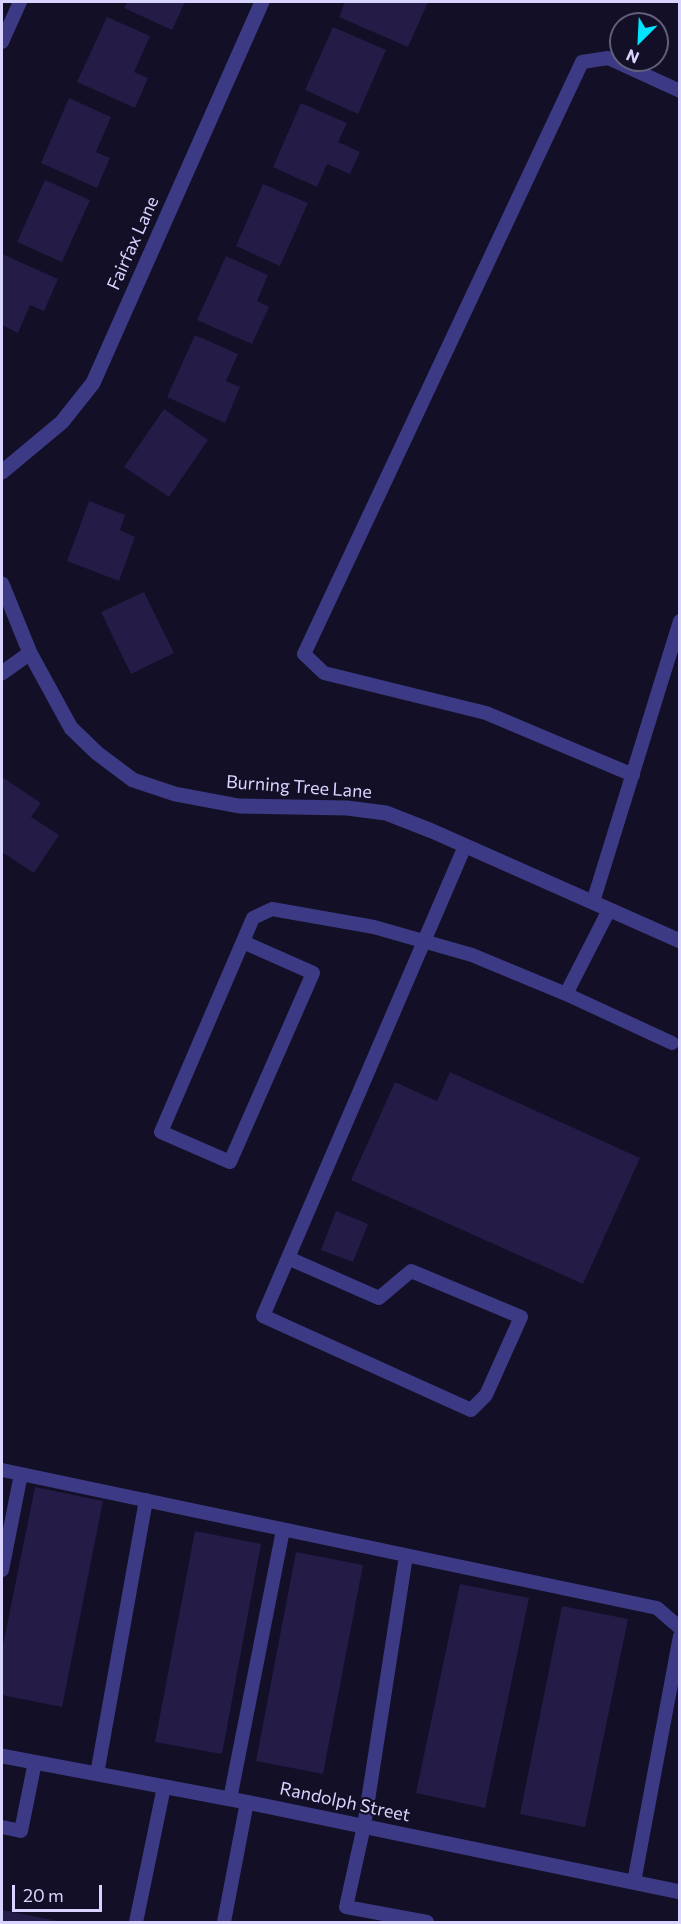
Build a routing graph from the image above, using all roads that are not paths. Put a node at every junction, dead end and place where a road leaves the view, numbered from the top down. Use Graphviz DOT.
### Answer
graph roads {
  1 [pos="20,2"];
  2 [pos="262,2"];
  3 [pos="2,42"];
  4 [pos="680,91"];
  5 [pos="2,472"];
  6 [pos="2,584"];
  7 [pos="680,621"];
  8 [pos="30,653"];
  9 [pos="2,673"];
  10 [pos="633,775"];
  11 [pos="465,846"];
  12 [pos="593,902"];
  13 [pos="609,910"];
  14 [pos="424,941"];
  15 [pos="680,941"];
  16 [pos="243,942"];
  17 [pos="566,994"];
  18 [pos="672,1043"];
  19 [pos="288,1258"];
  20 [pos="2,1470"];
  21 [pos="21,1474"];
  22 [pos="146,1500"];
  23 [pos="283,1530"];
  24 [pos="406,1556"];
  25 [pos="2,1570"];
  26 [pos="680,1628"];
  27 [pos="680,1636"];
  28 [pos="2,1756"];
  29 [pos="35,1762"];
  30 [pos="97,1774"];
  31 [pos="164,1787"];
  32 [pos="230,1799"];
  33 [pos="248,1802"];
  34 [pos="364,1826"];
  35 [pos="2,1827"];
  36 [pos="634,1882"];
  37 [pos="680,1892"];
  38 [pos="136,1923"];
  39 [pos="224,1923"];
  40 [pos="427,1923"];
  1 -- 3 [label="lane"];
  2 -- 5 [label="street, Fairfax Lane"];
  4 -- 10 [label="lane"];
  6 -- 8 [label="street, Burning Tree Lane"];
  7 -- 10 [label="lane"];
  8 -- 9 [label="street"];
  8 -- 11 [label="street, Burning Tree Lane"];
  10 -- 12 [label="lane"];
  11 -- 12 [label="street, Burning Tree Lane"];
  11 -- 14 [label="lane"];
  12 -- 13 [label="street, Burning Tree Lane"];
  13 -- 15 [label="street, Burning Tree Lane"];
  13 -- 17 [label="lane"];
  14 -- 16 [label="lane"];
  14 -- 17 [label="lane"];
  14 -- 19 [label="lane"];
  16 -- 16 [label="lane"];
  17 -- 18 [label="lane"];
  19 -- 19 [label="lane"];
  20 -- 21 [label="lane"];
  21 -- 22 [label="lane"];
  21 -- 25 [label="lane"];
  22 -- 23 [label="lane"];
  22 -- 30 [label="lane"];
  23 -- 24 [label="lane"];
  23 -- 32 [label="lane"];
  24 -- 26 [label="lane"];
  24 -- 34 [label="lane"];
  27 -- 36 [label="lane"];
  28 -- 29 [label="street, Randolph Street"];
  29 -- 30 [label="street, Randolph Street"];
  29 -- 35 [label="lane"];
  30 -- 31 [label="street, Randolph Street"];
  31 -- 32 [label="street, Randolph Street"];
  31 -- 38 [label="lane"];
  32 -- 33 [label="street, Randolph Street"];
  33 -- 34 [label="street, Randolph Street"];
  33 -- 39 [label="lane"];
  34 -- 36 [label="street, Randolph Street"];
  34 -- 40 [label="lane"];
  36 -- 37 [label="street, Randolph Street"];
}
